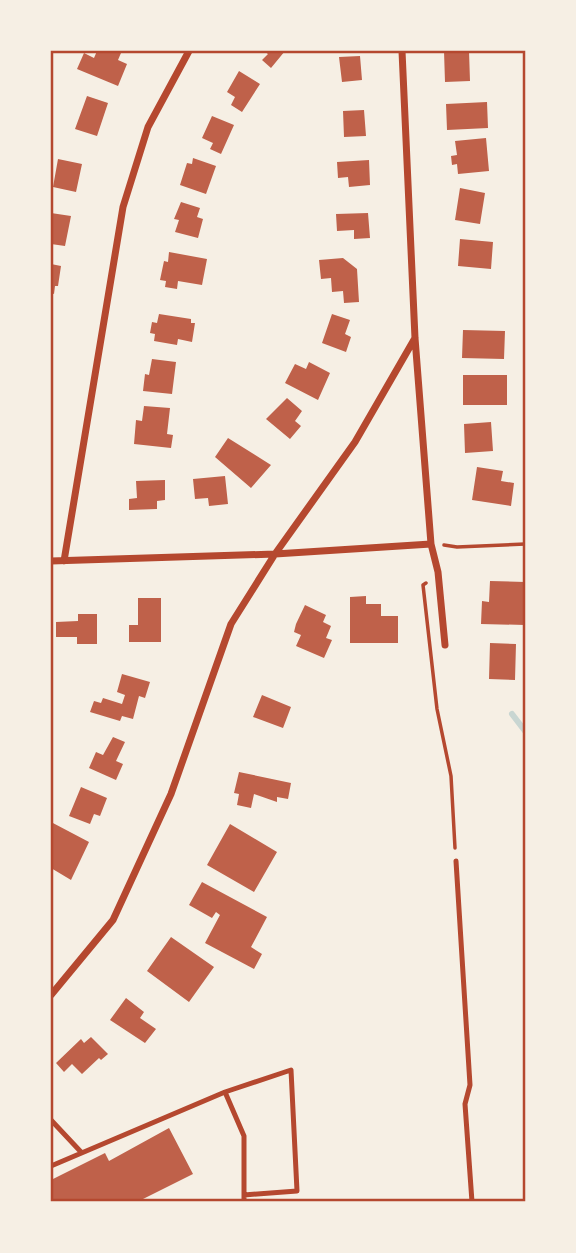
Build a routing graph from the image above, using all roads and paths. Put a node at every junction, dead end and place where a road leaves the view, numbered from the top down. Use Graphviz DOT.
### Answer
graph roads {
  1 [pos="189,51"];
  2 [pos="402,51"];
  3 [pos="415,338"];
  4 [pos="431,544"];
  5 [pos="525,544"];
  6 [pos="275,554"];
  7 [pos="51,561"];
  8 [pos="64,561"];
  9 [pos="438,572"];
  10 [pos="445,645"];
  11 [pos="456,861"];
  12 [pos="51,995"];
  13 [pos="225,1092"];
  14 [pos="51,1120"];
  15 [pos="81,1152"];
  16 [pos="51,1166"];
  17 [pos="244,1199"];
  18 [pos="472,1202"];
  1 -- 8 [label="street"];
  2 -- 3 [label="street"];
  3 -- 4 [label="street"];
  3 -- 6 [label="street"];
  4 -- 5 [label="path"];
  4 -- 6 [label="street"];
  4 -- 9 [label="street"];
  6 -- 8 [label="street"];
  6 -- 12 [label="street"];
  7 -- 8 [label="street"];
  9 -- 10 [label="street"];
  9 -- 11 [label="path"];
  11 -- 18 [label="lane"];
  13 -- 15 [label="lane"];
  13 -- 17 [label="lane"];
  13 -- 17 [label="lane"];
  14 -- 15 [label="lane"];
  15 -- 16 [label="lane"];
}
